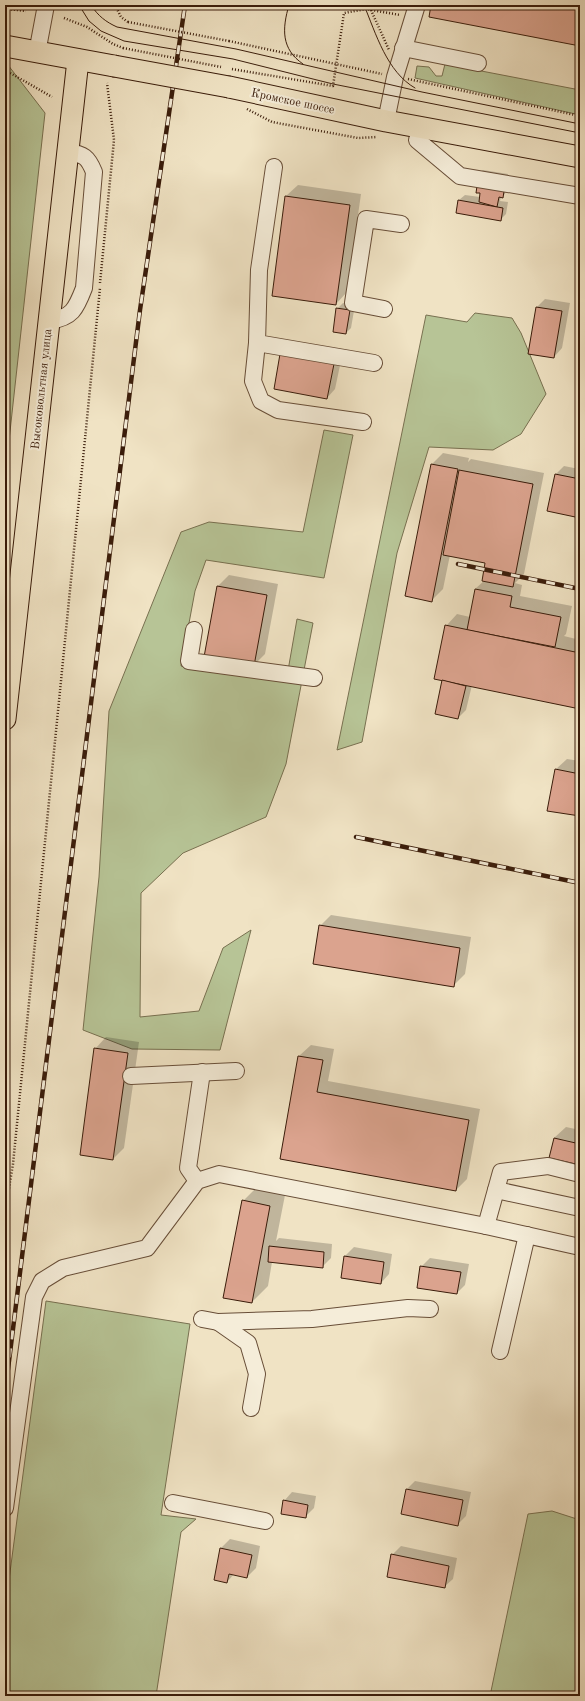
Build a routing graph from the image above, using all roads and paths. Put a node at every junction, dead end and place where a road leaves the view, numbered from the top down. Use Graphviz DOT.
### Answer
graph roads {
  1 [pos="10,5"];
  2 [pos="46,5"];
  3 [pos="115,5"];
  4 [pos="8,8"];
  5 [pos="371,10"];
  6 [pos="26,11"];
  7 [pos="414,11"];
  8 [pos="5,15"];
  9 [pos="64,18"];
  10 [pos="229,41"];
  11 [pos="5,46"];
  12 [pos="403,48"];
  13 [pos="37,52"];
  14 [pos="78,60"];
  15 [pos="478,63"];
  16 [pos="114,66"];
  17 [pos="398,66"];
  18 [pos="5,70"];
  19 [pos="230,78"];
  20 [pos="52,97"];
  21 [pos="243,106"];
  22 [pos="384,129"];
  23 [pos="416,140"];
  24 [pos="67,152"];
  25 [pos="580,157"];
  26 [pos="274,167"];
  27 [pos="580,196"];
  28 [pos="401,224"];
  29 [pos="384,309"];
  30 [pos="49,321"];
  31 [pos="257,343"];
  32 [pos="374,363"];
  33 [pos="363,422"];
  34 [pos="194,630"];
  35 [pos="314,678"];
  36 [pos="7,684"];
  37 [pos="5,719"];
  38 [pos="236,1071"];
  39 [pos="202,1072"];
  40 [pos="131,1076"];
  41 [pos="580,1174"];
  42 [pos="197,1181"];
  43 [pos="496,1190"];
  44 [pos="580,1208"];
  45 [pos="5,1212"];
  46 [pos="486,1226"];
  47 [pos="527,1235"];
  48 [pos="580,1247"];
  49 [pos="430,1309"];
  50 [pos="202,1319"];
  51 [pos="218,1322"];
  52 [pos="500,1350"];
  53 [pos="251,1408"];
  54 [pos="173,1503"];
  55 [pos="5,1508"];
  56 [pos="265,1521"];
  1 -- 4 [label="path"];
  2 -- 13 [label="street"];
  3 -- 10 [label="path, bridge"];
  4 -- 6 [label="path"];
  4 -- 8 [label="path"];
  5 -- 7 [label="path"];
  5 -- 17 [label="path"];
  5 -- 19 [label="path"];
  7 -- 12 [label="street"];
  9 -- 16 [label="path"];
  11 -- 13 [label="main road, Кромское шоссе"];
  12 -- 15 [label="street"];
  12 -- 17 [label="street"];
  13 -- 14 [label="main road, Кромское шоссе"];
  14 -- 16 [label="main road, Кромское шоссе"];
  14 -- 24 [label="main road, Высоковольтная улица"];
  16 -- 19 [label="main road, Кромское шоссе, bridge"];
  16 -- 19 [label="path, bridge"];
  16 -- 45 [label="path"];
  17 -- 22 [label="street"];
  18 -- 20 [label="path"];
  19 -- 22 [label="main road, Кромское шоссе"];
  21 -- 22 [label="path"];
  22 -- 25 [label="main road, Кромское шоссе"];
  23 -- 27 [label="street"];
  24 -- 30 [label="main road, Высоковольтная улица"];
  24 -- 30 [label="street"];
  26 -- 31 [label="street"];
  28 -- 29 [label="street"];
  30 -- 36 [label="main road, Высоковольтная улица"];
  31 -- 32 [label="street"];
  31 -- 33 [label="street"];
  34 -- 35 [label="street"];
  36 -- 37 [label="main road, Высоковольтная улица"];
  38 -- 39 [label="street"];
  39 -- 40 [label="street"];
  39 -- 42 [label="street"];
  41 -- 43 [label="street"];
  42 -- 46 [label="street"];
  42 -- 55 [label="street"];
  43 -- 44 [label="street"];
  43 -- 46 [label="street"];
  46 -- 47 [label="street"];
  47 -- 48 [label="street"];
  47 -- 52 [label="street"];
  49 -- 51 [label="street"];
  50 -- 51 [label="street"];
  51 -- 53 [label="street"];
  54 -- 56 [label="street"];
}
